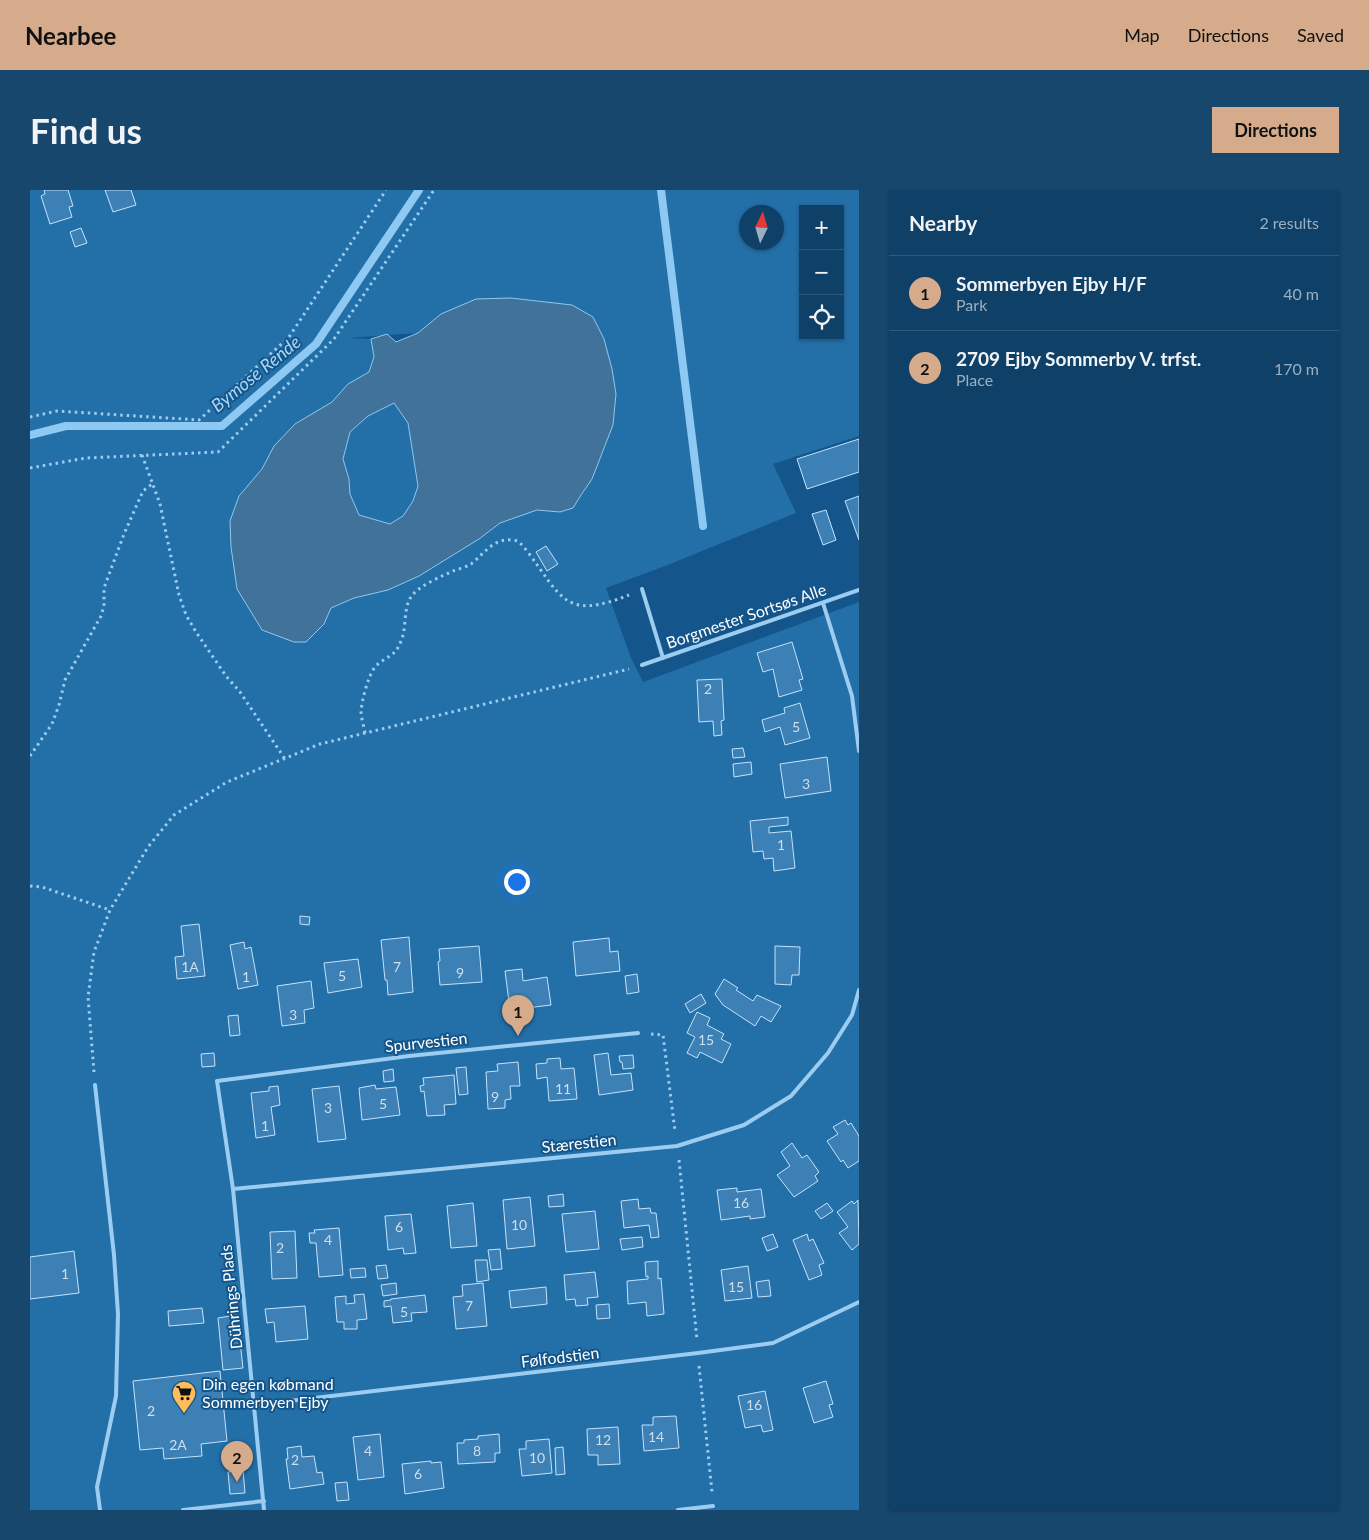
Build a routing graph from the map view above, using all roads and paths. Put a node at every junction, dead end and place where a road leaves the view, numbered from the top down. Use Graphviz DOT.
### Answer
graph roads {
  1 [pos="386,190"];
  2 [pos="434,190"];
  3 [pos="30,417"];
  4 [pos="142,455"];
  5 [pos="30,468"];
  6 [pos="152,484"];
  7 [pos="642,590"];
  8 [pos="859,590"];
  9 [pos="823,603"];
  10 [pos="663,658"];
  11 [pos="642,665"];
  12 [pos="365,733"];
  13 [pos="859,751"];
  14 [pos="30,756"];
  15 [pos="285,759"];
  16 [pos="30,886"];
  17 [pos="110,910"];
  18 [pos="859,990"];
  19 [pos="638,1032"];
  20 [pos="217,1081"];
  21 [pos="95,1085"];
  22 [pos="677,1146"];
  23 [pos="233,1189"];
  24 [pos="859,1302"];
  25 [pos="698,1353"];
  26 [pos="255,1405"];
  27 [pos="264,1501"];
  28 [pos="714,1506"];
  29 [pos="100,1510"];
  30 [pos="183,1510"];
  31 [pos="264,1510"];
  32 [pos="678,1510"];
  1 -- 3 [label="path"];
  2 -- 4 [label="path"];
  4 -- 5 [label="path"];
  4 -- 6 [label="path"];
  6 -- 14 [label="path"];
  6 -- 15 [label="path"];
  7 -- 10 [label="lane"];
  7 -- 12 [label="path"];
  8 -- 9 [label="lane, Borgmester Sortsøs Alle"];
  9 -- 10 [label="lane, Borgmester Sortsøs Alle"];
  9 -- 13 [label="lane"];
  10 -- 11 [label="lane, Borgmester Sortsøs Alle"];
  11 -- 12 [label="path"];
  12 -- 15 [label="path"];
  15 -- 17 [label="path"];
  16 -- 17 [label="path"];
  17 -- 21 [label="path"];
  18 -- 22 [label="lane, Stærestien"];
  19 -- 20 [label="lane, Spurvestien"];
  19 -- 22 [label="path"];
  20 -- 23 [label="lane, Dührings Plads"];
  21 -- 29 [label="lane"];
  22 -- 23 [label="lane, Stærestien"];
  22 -- 25 [label="path"];
  23 -- 26 [label="lane, Dührings Plads"];
  24 -- 25 [label="lane, Følfodstien"];
  25 -- 26 [label="lane, Følfodstien"];
  25 -- 28 [label="path"];
  26 -- 27 [label="lane, Dührings Plads"];
  27 -- 30 [label="lane"];
  27 -- 31 [label="lane, Dührings Plads"];
  28 -- 32 [label="lane"];
}
